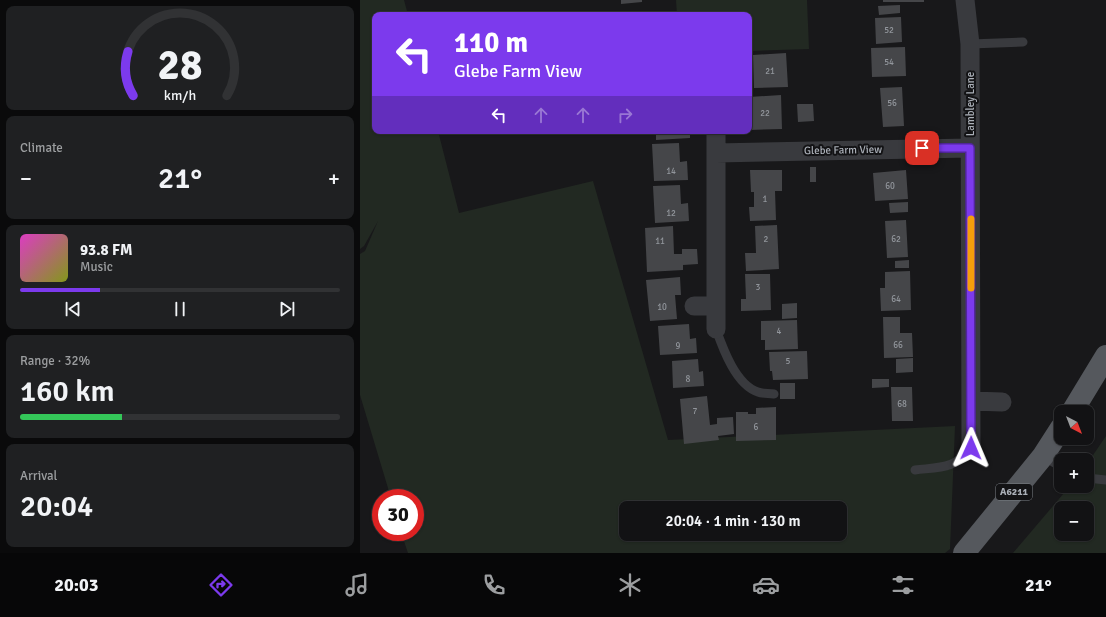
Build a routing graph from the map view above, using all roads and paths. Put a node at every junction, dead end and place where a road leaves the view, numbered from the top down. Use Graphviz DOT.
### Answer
graph roads {
  1 [pos="965,0"];
  2 [pos="1023,42"];
  3 [pos="970,44"];
  4 [pos="716,134"];
  5 [pos="970,148"];
  6 [pos="716,153"];
  7 [pos="694,306"];
  8 [pos="716,306"];
  9 [pos="716,329"];
  10 [pos="1106,356"];
  11 [pos="774,394"];
  12 [pos="972,401"];
  13 [pos="1002,402"];
  14 [pos="1076,405"];
  15 [pos="1056,445"];
  16 [pos="971,448"];
  17 [pos="1052,461"];
  18 [pos="915,470"];
  19 [pos="1094,479"];
  20 [pos="1106,480"];
  21 [pos="965,552"];
  1 -- 3 [label="street, Lambley Lane"];
  2 -- 3 [label="lane"];
  3 -- 5 [label="street, Lambley Lane"];
  4 -- 6 [label="street"];
  5 -- 6 [label="street, Glebe Farm View"];
  5 -- 12 [label="street, Lambley Lane"];
  6 -- 8 [label="street"];
  7 -- 8 [label="street"];
  8 -- 9 [label="street"];
  9 -- 11 [label="lane"];
  10 -- 14 [label="main road"];
  12 -- 13 [label="street"];
  12 -- 16 [label="street, Lambley Lane"];
  15 -- 17 [label="main road, A6211"];
  16 -- 18 [label="lane"];
  17 -- 21 [label="main road, A6211"];
  19 -- 20 [label="lane"];
}
